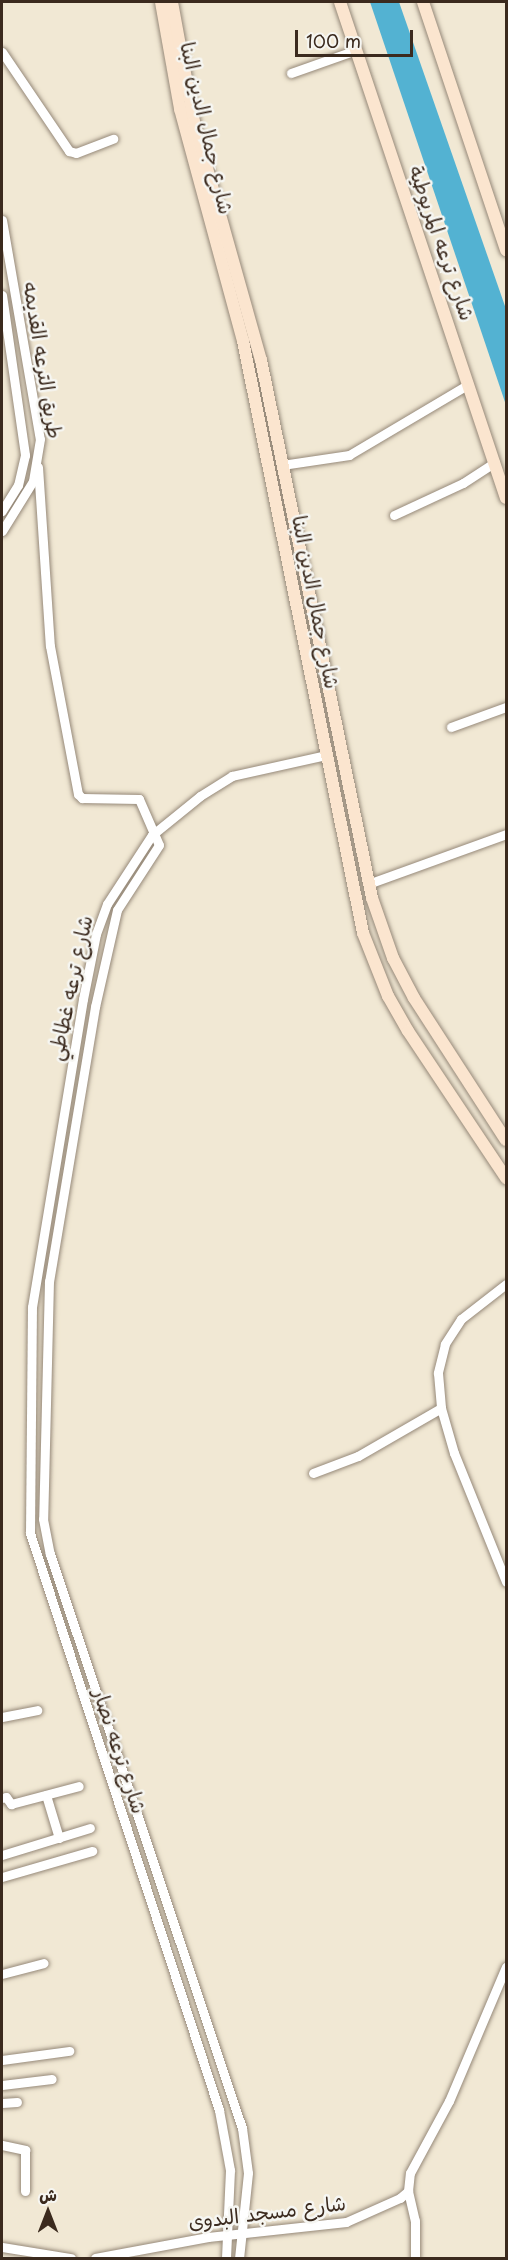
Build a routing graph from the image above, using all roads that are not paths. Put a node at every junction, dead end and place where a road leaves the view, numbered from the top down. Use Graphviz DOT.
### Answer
graph roads {
  1 [pos="161,2"];
  2 [pos="172,2"];
  3 [pos="340,2"];
  4 [pos="423,2"];
  5 [pos="356,50"];
  6 [pos="2,52"];
  7 [pos="291,73"];
  8 [pos="113,139"];
  9 [pos="2,220"];
  10 [pos="507,250"];
  11 [pos="2,295"];
  12 [pos="469,384"];
  13 [pos="495,462"];
  14 [pos="282,465"];
  15 [pos="38,467"];
  16 [pos="507,498"];
  17 [pos="2,511"];
  18 [pos="394,515"];
  19 [pos="2,531"];
  20 [pos="507,707"];
  21 [pos="451,727"];
  22 [pos="326,754"];
  23 [pos="507,834"];
  24 [pos="155,839"];
  25 [pos="368,884"];
  26 [pos="507,1140"];
  27 [pos="507,1178"];
  28 [pos="40,1248"];
  29 [pos="54,1251"];
  30 [pos="507,1284"];
  31 [pos="31,1363"];
  32 [pos="46,1364"];
  33 [pos="441,1408"];
  34 [pos="313,1473"];
  35 [pos="507,1582"];
  36 [pos="37,1710"];
  37 [pos="2,1717"];
  38 [pos="80,1786"];
  39 [pos="46,1795"];
  40 [pos="2,1798"];
  41 [pos="90,1828"];
  42 [pos="59,1838"];
  43 [pos="92,1851"];
  44 [pos="2,1855"];
  45 [pos="2,1877"];
  46 [pos="44,1963"];
  47 [pos="507,1967"];
  48 [pos="2,1974"];
  49 [pos="69,2051"];
  50 [pos="2,2060"];
  51 [pos="52,2079"];
  52 [pos="2,2085"];
  53 [pos="17,2102"];
  54 [pos="2,2103"];
  55 [pos="2,2145"];
  56 [pos="25,2191"];
  57 [pos="408,2191"];
  58 [pos="243,2233"];
  59 [pos="228,2234"];
  60 [pos="2,2247"];
  61 [pos="28,2255"];
  62 [pos="71,2259"];
  63 [pos="95,2259"];
  64 [pos="226,2259"];
  65 [pos="239,2259"];
  66 [pos="415,2259"];
  1 -- 22 [label="main road, شارع جمال الدين البنا"];
  2 -- 14 [label="main road, شارع جمال الدين البنا"];
  3 -- 5 [label="main road, شارع ترعه المريوطية"];
  4 -- 10 [label="main road"];
  5 -- 7 [label="street"];
  5 -- 12 [label="main road, شارع ترعه المريوطية"];
  6 -- 8 [label="street"];
  9 -- 15 [label="street, طريق الترعه القديمه"];
  11 -- 17 [label="street, طريق الترعه القديمه"];
  12 -- 13 [label="main road, شارع ترعه المريوطية"];
  12 -- 14 [label="street"];
  13 -- 16 [label="main road, شارع ترعه المريوطية"];
  13 -- 18 [label="street"];
  14 -- 25 [label="main road, شارع جمال الدين البنا"];
  15 -- 19 [label="street, طريق الترعه القديمه"];
  15 -- 24 [label="street"];
  20 -- 21 [label="street"];
  22 -- 24 [label="street, شارع ترعه غطاطي"];
  22 -- 27 [label="main road, شارع جمال الدين البنا"];
  23 -- 25 [label="street"];
  24 -- 28 [label="street, شارع ترعه غطاطي"];
  24 -- 29 [label="street, شارع ترعه غطاطي"];
  25 -- 26 [label="main road, شارع جمال الدين البنا"];
  28 -- 31 [label="street, شارع ترعه نصار"];
  29 -- 32 [label="street, شارع ترعه نصار"];
  30 -- 33 [label="street"];
  31 -- 32 [label="street"];
  31 -- 59 [label="street, شارع ترعه نصار"];
  32 -- 58 [label="street, شارع ترعه نصار"];
  33 -- 34 [label="street"];
  33 -- 35 [label="street"];
  36 -- 37 [label="street"];
  38 -- 39 [label="street"];
  39 -- 40 [label="street"];
  39 -- 42 [label="street"];
  41 -- 42 [label="street"];
  42 -- 44 [label="street"];
  43 -- 45 [label="street"];
  46 -- 48 [label="street"];
  47 -- 57 [label="street"];
  49 -- 50 [label="street"];
  51 -- 52 [label="street"];
  53 -- 54 [label="street"];
  55 -- 56 [label="street"];
  57 -- 58 [label="street, شارع مسجد البدوى"];
  57 -- 66 [label="street"];
  58 -- 59 [label="street, شارع مسجد البدوى"];
  58 -- 65 [label="street, شارع ترعه نصار"];
  59 -- 63 [label="street, شارع مسجد البدوى"];
  59 -- 64 [label="street, شارع ترعه نصار"];
  60 -- 61 [label="street"];
  61 -- 62 [label="street"];
}
